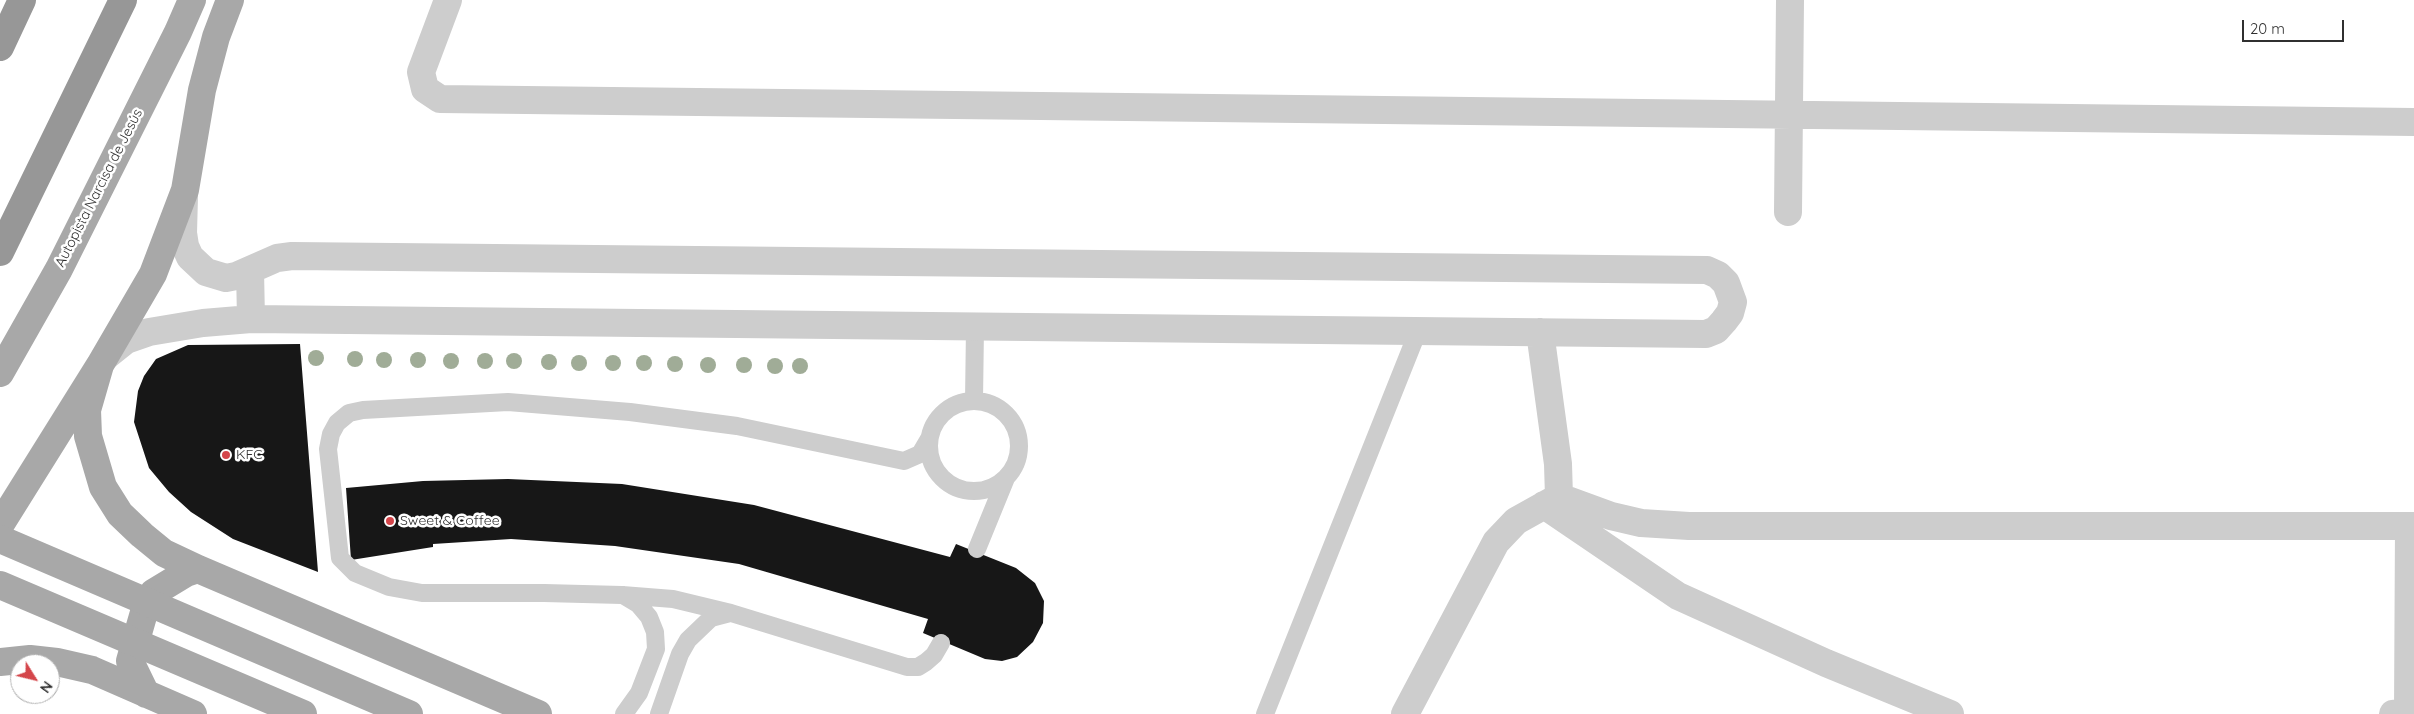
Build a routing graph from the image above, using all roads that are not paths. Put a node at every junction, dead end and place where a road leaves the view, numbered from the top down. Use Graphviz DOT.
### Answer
graph roads {
  1 [pos="22,0"];
  2 [pos="123,0"];
  3 [pos="192,0"];
  4 [pos="230,0"];
  5 [pos="448,0"];
  6 [pos="1790,0"];
  7 [pos="0,47"];
  8 [pos="1789,115"];
  9 [pos="2414,122"];
  10 [pos="185,190"];
  11 [pos="1788,212"];
  12 [pos="0,252"];
  13 [pos="250,270"];
  14 [pos="251,319"];
  15 [pos="975,327"];
  16 [pos="1418,331"];
  17 [pos="1540,332"];
  18 [pos="103,360"];
  19 [pos="0,374"];
  20 [pos="974,401"];
  21 [pos="930,437"];
  22 [pos="1006,478"];
  23 [pos="1552,501"];
  24 [pos="0,525"];
  25 [pos="2412,526"];
  26 [pos="0,539"];
  27 [pos="977,549"];
  28 [pos="198,569"];
  29 [pos="0,585"];
  30 [pos="622,594"];
  31 [pos="731,612"];
  32 [pos="941,643"];
  33 [pos="0,662"];
  34 [pos="146,694"];
  35 [pos="2405,713"];
  36 [pos="193,714"];
  37 [pos="303,714"];
  38 [pos="409,714"];
  39 [pos="538,714"];
  40 [pos="624,714"];
  41 [pos="659,714"];
  42 [pos="1265,714"];
  43 [pos="1405,714"];
  44 [pos="1950,714"];
  1 -- 7 [label="highway"];
  2 -- 12 [label="highway"];
  3 -- 19 [label="main road, Autopista Narcisa de Jesús"];
  4 -- 10 [label="main road"];
  5 -- 8 [label="street"];
  6 -- 8 [label="street"];
  8 -- 9 [label="street"];
  8 -- 11 [label="street"];
  10 -- 13 [label="street"];
  10 -- 18 [label="main road"];
  13 -- 14 [label="street"];
  13 -- 17 [label="street"];
  14 -- 15 [label="street"];
  14 -- 18 [label="street"];
  15 -- 16 [label="street"];
  15 -- 20 [label="lane"];
  16 -- 17 [label="street"];
  16 -- 42 [label="lane"];
  17 -- 23 [label="street"];
  18 -- 24 [label="main road"];
  18 -- 28 [label="main road"];
  20 -- 21 [label="lane"];
  20 -- 22 [label="lane"];
  21 -- 22 [label="lane"];
  21 -- 30 [label="lane"];
  22 -- 27 [label="lane"];
  23 -- 25 [label="street"];
  23 -- 43 [label="street"];
  23 -- 44 [label="street"];
  25 -- 35 [label="street"];
  26 -- 38 [label="main road, bridge"];
  28 -- 34 [label="main road"];
  28 -- 39 [label="main road"];
  29 -- 37 [label="main road, bridge"];
  30 -- 31 [label="lane"];
  30 -- 40 [label="lane"];
  31 -- 32 [label="lane"];
  31 -- 41 [label="lane"];
  33 -- 34 [label="main road"];
  34 -- 36 [label="main road"];
}
